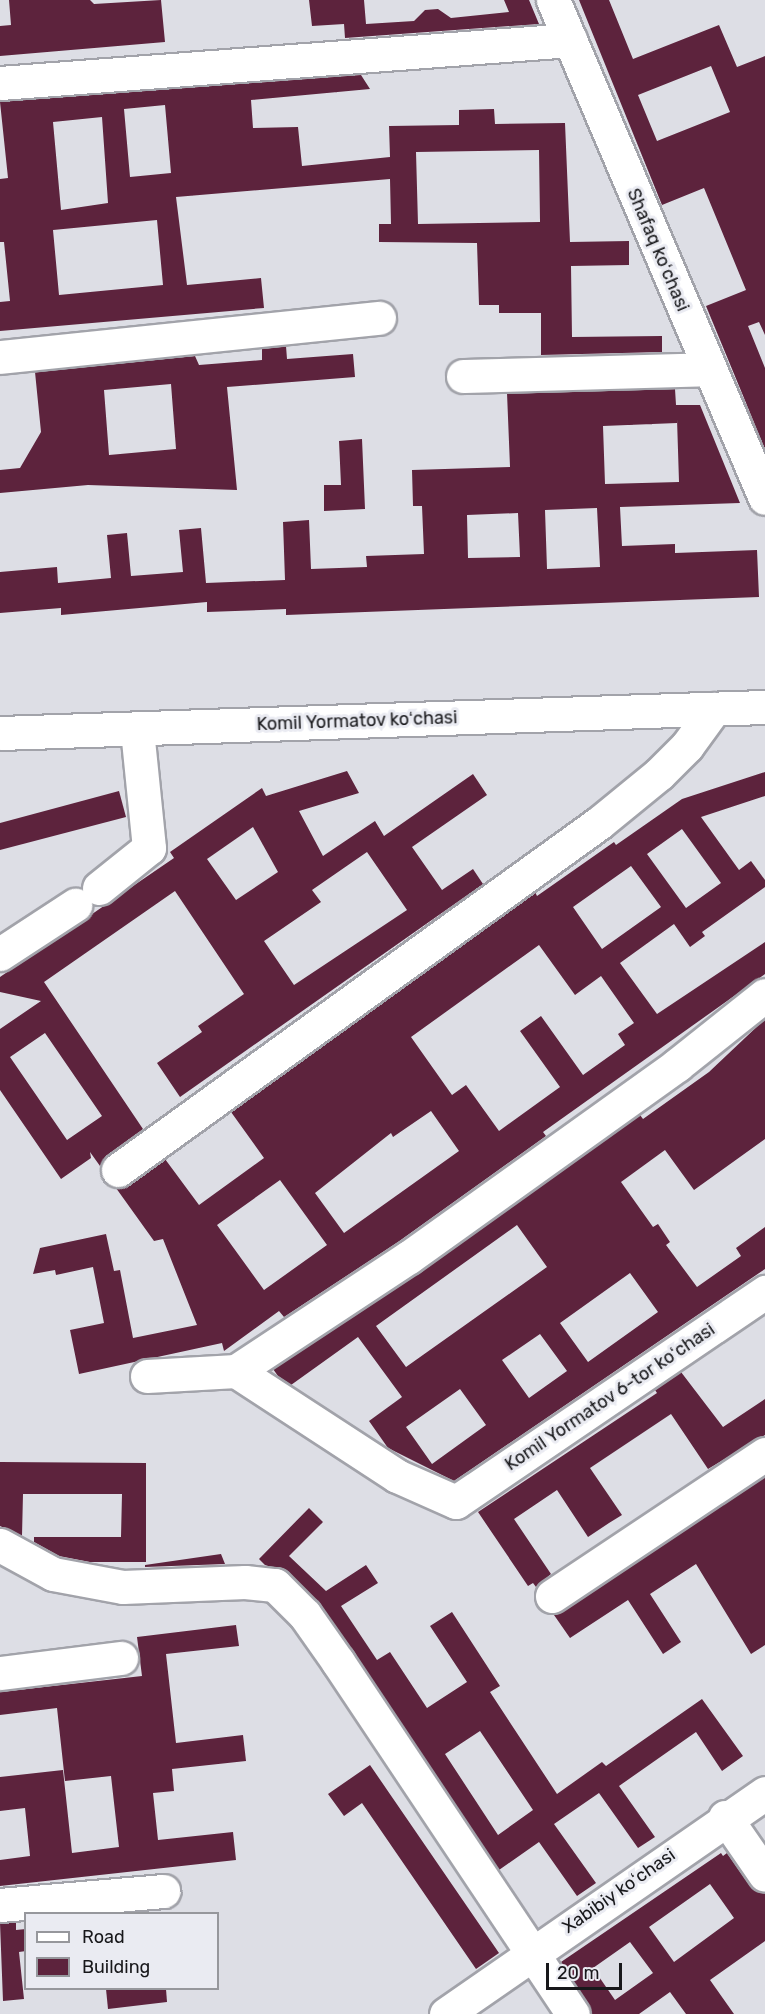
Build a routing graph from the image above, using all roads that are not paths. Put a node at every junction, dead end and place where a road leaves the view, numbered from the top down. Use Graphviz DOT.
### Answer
graph roads {
  1 [pos="553,0"];
  2 [pos="570,40"];
  3 [pos="0,83"];
  4 [pos="379,318"];
  5 [pos="0,357"];
  6 [pos="708,369"];
  7 [pos="463,376"];
  8 [pos="765,498"];
  9 [pos="765,707"];
  10 [pos="714,709"];
  11 [pos="137,729"];
  12 [pos="0,733"];
  13 [pos="0,954"];
  14 [pos="765,995"];
  15 [pos="118,1170"];
  16 [pos="765,1292"];
  17 [pos="236,1371"];
  18 [pos="147,1376"];
  19 [pos="765,1454"];
  20 [pos="0,1545"];
  21 [pos="552,1596"];
  22 [pos="122,1658"];
  23 [pos="0,1673"];
  24 [pos="765,1793"];
  25 [pos="725,1817"];
  26 [pos="765,1875"];
  27 [pos="163,1891"];
  28 [pos="0,1905"];
  29 [pos="534,1951"];
  30 [pos="446,2014"];
  31 [pos="573,2014"];
  1 -- 2 [label="street, Shafaq koʻchasi"];
  2 -- 3 [label="street"];
  2 -- 6 [label="street, Shafaq koʻchasi"];
  4 -- 5 [label="street"];
  6 -- 7 [label="street"];
  6 -- 8 [label="street, Shafaq koʻchasi"];
  9 -- 10 [label="street, Komil Yormatov koʻchasi"];
  10 -- 11 [label="street, Komil Yormatov koʻchasi"];
  10 -- 15 [label="street"];
  11 -- 12 [label="street, Komil Yormatov koʻchasi"];
  11 -- 13 [label="street"];
  14 -- 17 [label="street"];
  16 -- 17 [label="street, Komil Yormatov 6-tor koʻchasi"];
  17 -- 18 [label="street"];
  19 -- 21 [label="street"];
  20 -- 29 [label="street"];
  22 -- 23 [label="street"];
  24 -- 25 [label="street, Xabibiy koʻchasi"];
  25 -- 26 [label="street"];
  25 -- 29 [label="street, Xabibiy koʻchasi"];
  27 -- 28 [label="street"];
  29 -- 30 [label="street, Xabibiy koʻchasi"];
  29 -- 31 [label="street"];
}
